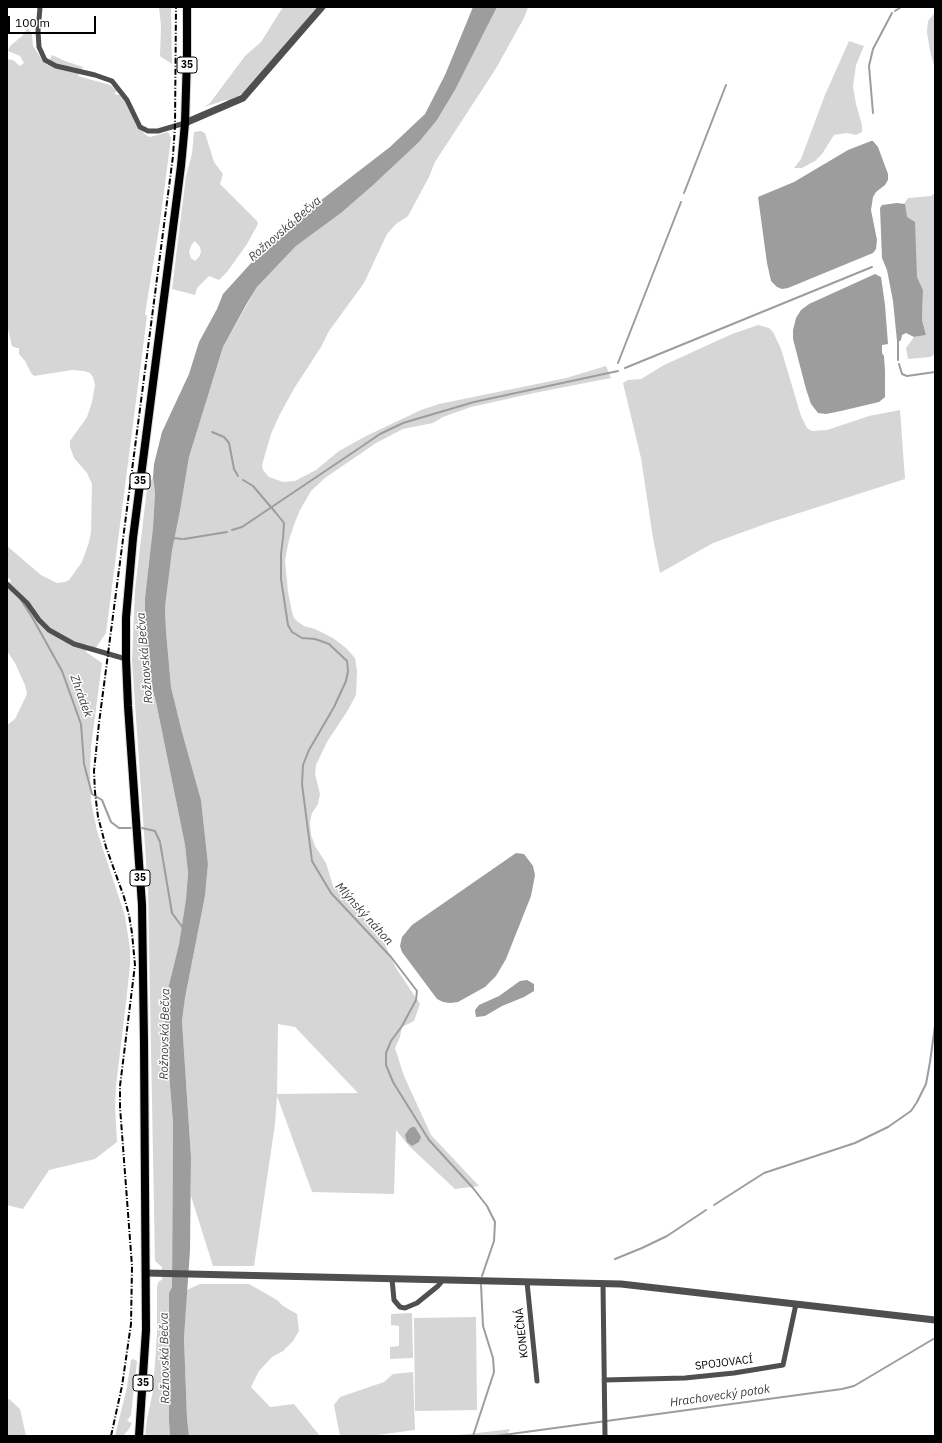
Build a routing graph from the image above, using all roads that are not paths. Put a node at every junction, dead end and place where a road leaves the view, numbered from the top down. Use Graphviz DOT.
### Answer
graph roads {
  1 [pos="40,7"];
  2 [pos="187,7"];
  3 [pos="322,7"];
  4 [pos="185,123"];
  5 [pos="7,584"];
  6 [pos="126,659"];
  7 [pos="146,1273"];
  8 [pos="392,1279"];
  9 [pos="443,1280"];
  10 [pos="527,1282"];
  11 [pos="603,1284"];
  12 [pos="796,1304"];
  13 [pos="935,1320"];
  14 [pos="604,1380"];
  15 [pos="537,1381"];
  16 [pos="139,1436"];
  17 [pos="605,1436"];
  1 -- 4 [label="street"];
  2 -- 4 [label="main road, 35"];
  3 -- 4 [label="street"];
  4 -- 6 [label="main road, 35"];
  5 -- 6 [label="street"];
  6 -- 7 [label="main road, 35"];
  7 -- 8 [label="street"];
  7 -- 16 [label="main road, 35"];
  8 -- 9 [label="street"];
  8 -- 9 [label="street"];
  9 -- 10 [label="street"];
  10 -- 11 [label="street"];
  10 -- 15 [label="street, KONEČNÁ"];
  11 -- 12 [label="street"];
  11 -- 14 [label="street"];
  12 -- 13 [label="street"];
  12 -- 14 [label="street, SPOJOVACÍ"];
  14 -- 17 [label="street"];
}
